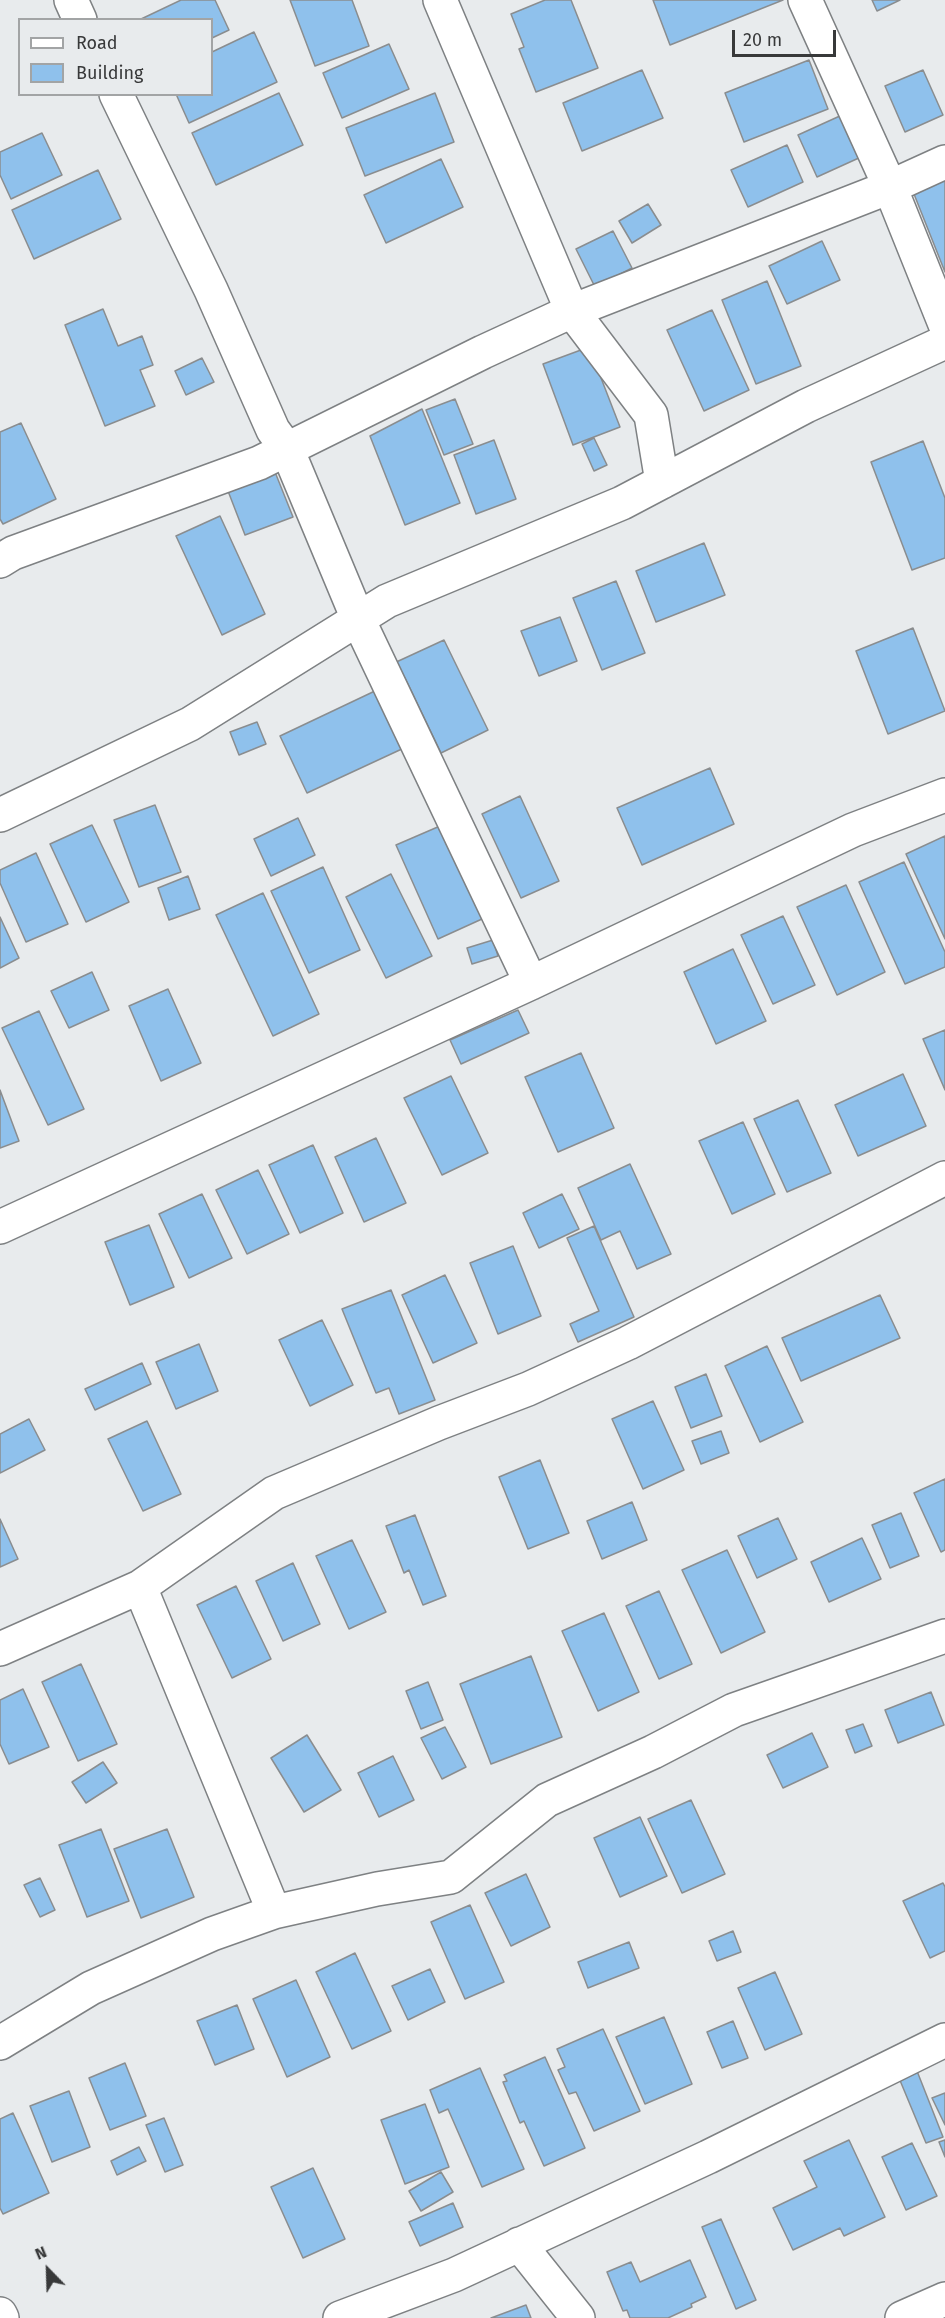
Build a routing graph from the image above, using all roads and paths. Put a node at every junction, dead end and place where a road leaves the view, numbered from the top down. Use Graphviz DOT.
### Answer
graph roads {
  1 [pos="71,0"];
  2 [pos="440,0"];
  3 [pos="805,0"];
  4 [pos="79,18"];
  5 [pos="117,96"];
  6 [pos="945,162"];
  7 [pos="890,187"];
  8 [pos="572,311"];
  9 [pos="945,324"];
  10 [pos="945,342"];
  11 [pos="287,449"];
  12 [pos="662,482"];
  13 [pos="0,561"];
  14 [pos="358,619"];
  15 [pos="945,795"];
  16 [pos="0,815"];
  17 [pos="531,983"];
  18 [pos="945,1178"];
  19 [pos="0,1227"];
  20 [pos="140,1587"];
  21 [pos="945,1636"];
  22 [pos="0,1649"];
  23 [pos="274,1912"];
  24 [pos="945,2040"];
  25 [pos="0,2043"];
  26 [pos="519,2244"];
  27 [pos="945,2299"];
  28 [pos="340,2318"];
  29 [pos="578,2318"];
  30 [pos="902,2318"];
  1 -- 4 [label="street"];
  2 -- 8 [label="street"];
  3 -- 7 [label="street"];
  5 -- 11 [label="street"];
  6 -- 7 [label="street"];
  7 -- 8 [label="street"];
  7 -- 9 [label="street"];
  8 -- 11 [label="street"];
  8 -- 12 [label="street"];
  10 -- 12 [label="street"];
  11 -- 13 [label="street"];
  11 -- 14 [label="street"];
  12 -- 14 [label="street"];
  14 -- 16 [label="street"];
  14 -- 17 [label="street"];
  15 -- 17 [label="street"];
  17 -- 19 [label="street"];
  18 -- 20 [label="street"];
  20 -- 22 [label="street"];
  20 -- 23 [label="street"];
  21 -- 23 [label="street"];
  23 -- 25 [label="street"];
  24 -- 26 [label="street"];
  26 -- 28 [label="street"];
  26 -- 29 [label="street"];
  27 -- 30 [label="street"];
}
